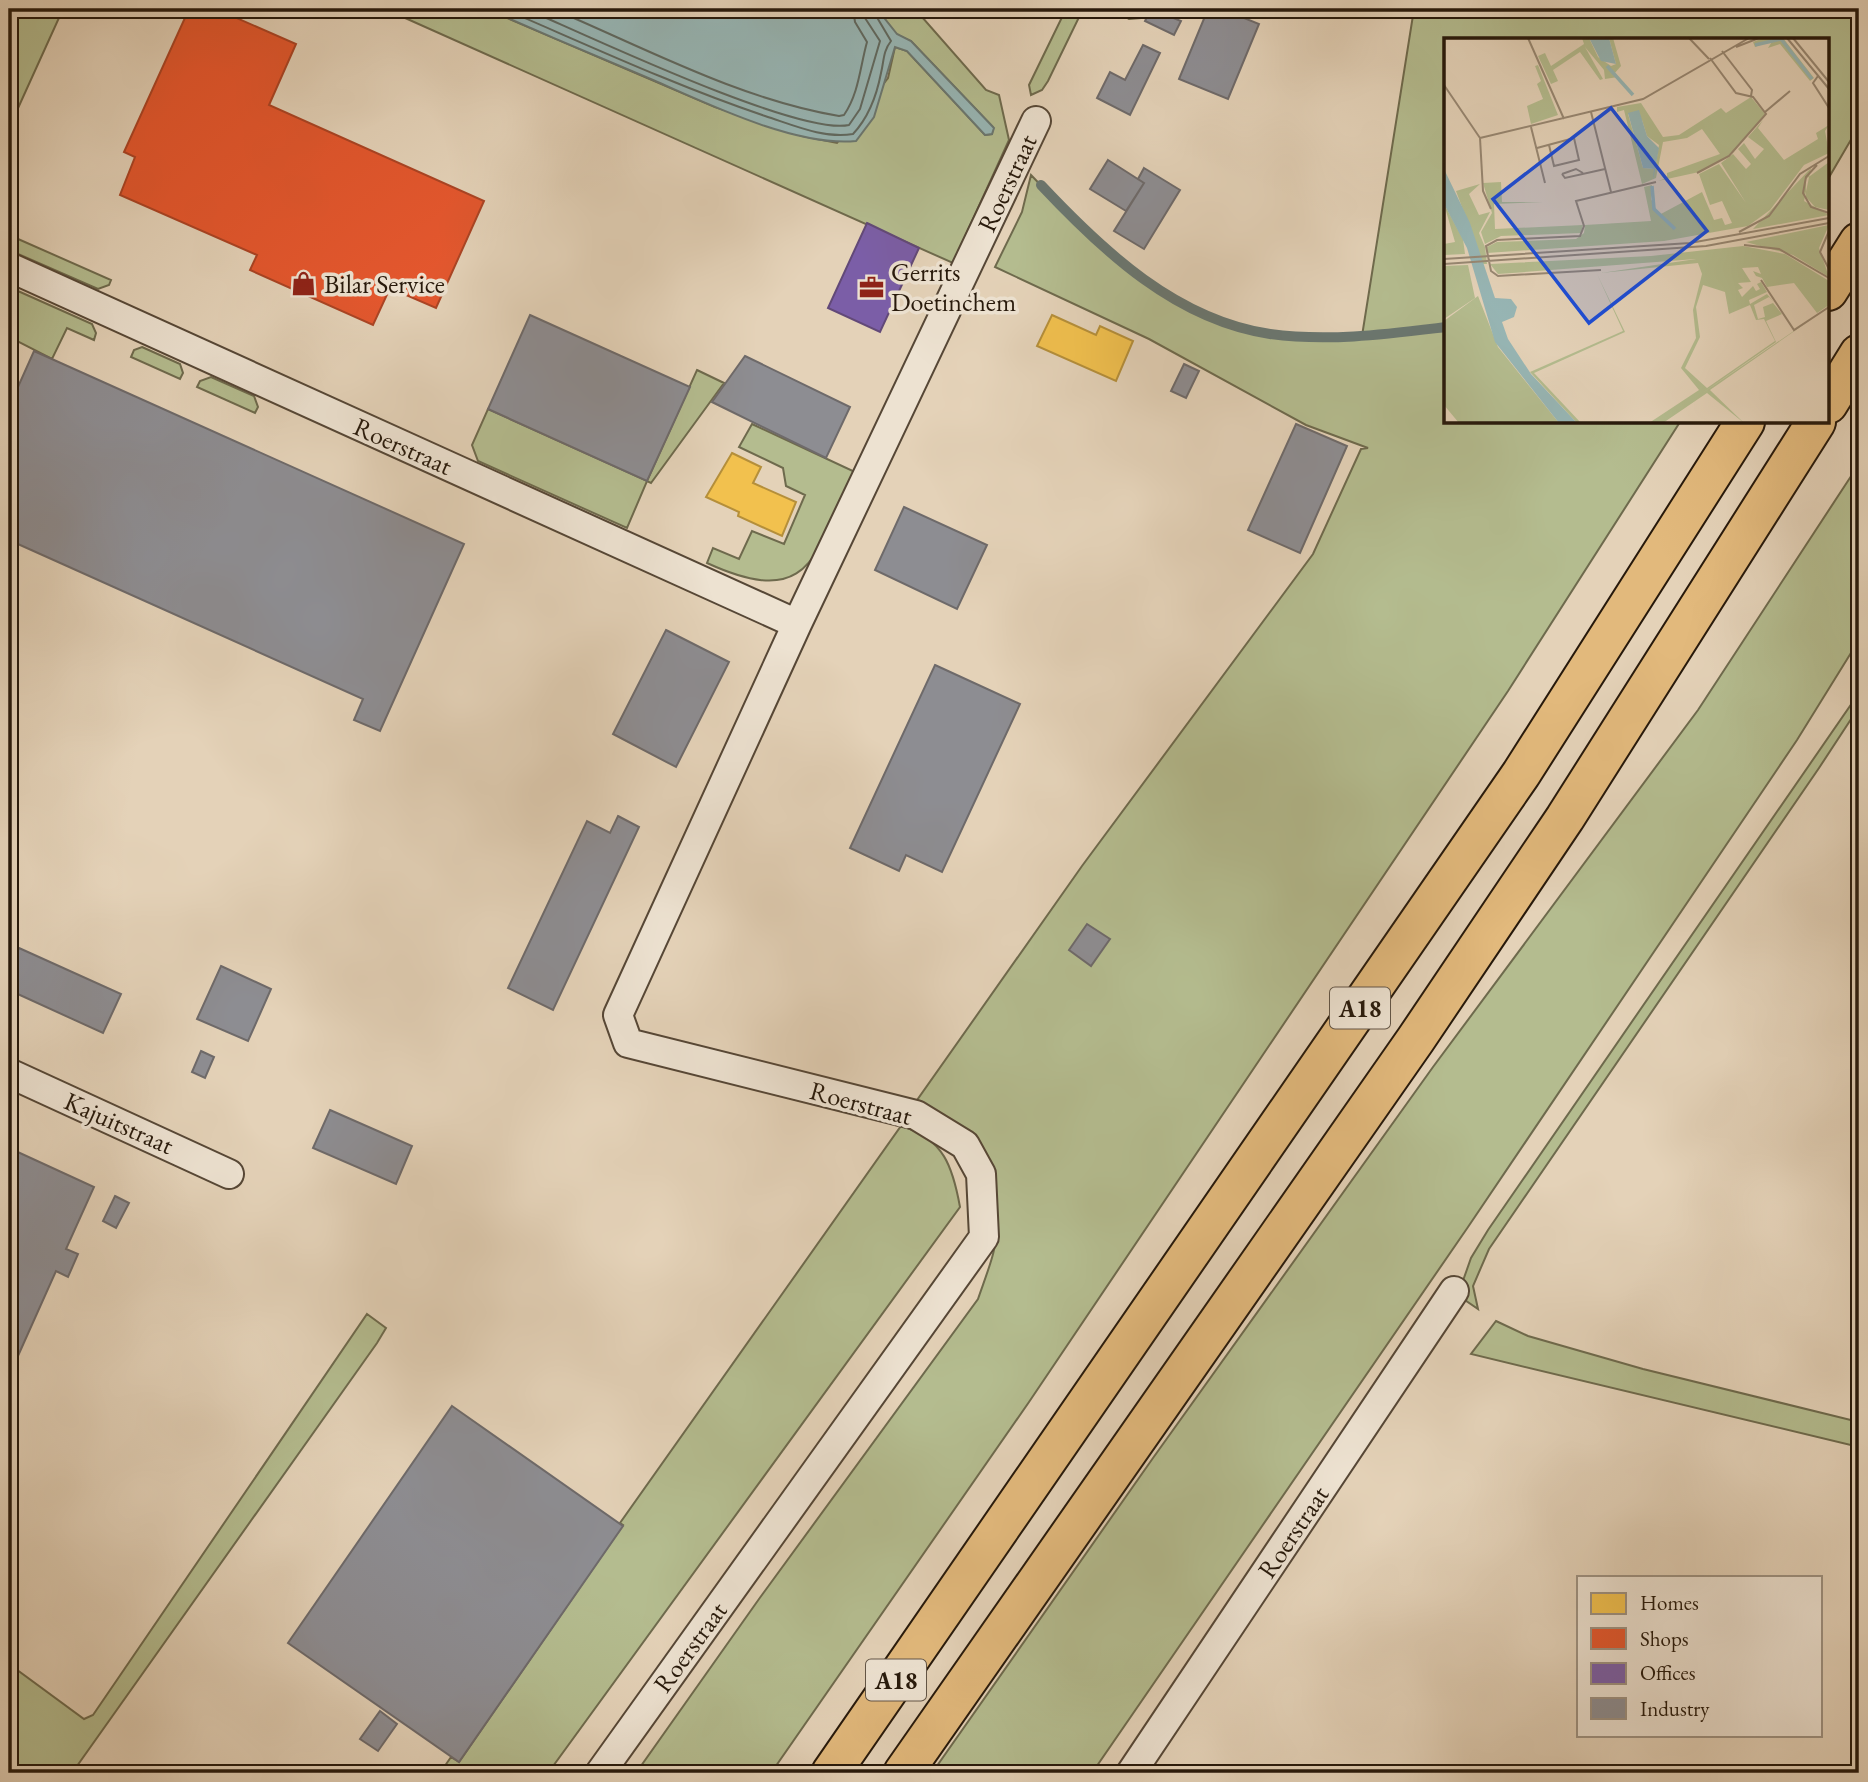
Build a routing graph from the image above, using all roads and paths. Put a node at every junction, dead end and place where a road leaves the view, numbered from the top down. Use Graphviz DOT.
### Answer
graph roads {
  1 [pos="1036,121"];
  2 [pos="1859,242"];
  3 [pos="9,267"];
  4 [pos="1829,289"];
  5 [pos="1859,354"];
  6 [pos="1829,402"];
  7 [pos="1744,424"];
  8 [pos="1815,424"];
  9 [pos="797,624"];
  10 [pos="9,1073"];
  11 [pos="229,1174"];
  12 [pos="1454,1291"];
  13 [pos="600,1773"];
  14 [pos="831,1773"];
  15 [pos="903,1773"];
  16 [pos="1131,1773"];
  1 -- 9 [label="street, Roerstraat"];
  2 -- 4 [label="highway"];
  3 -- 9 [label="street, Roerstraat"];
  5 -- 6 [label="highway"];
  7 -- 14 [label="highway, A18"];
  8 -- 15 [label="highway, A18"];
  9 -- 13 [label="street, Roerstraat"];
  10 -- 11 [label="street, Kajuitstraat"];
  12 -- 16 [label="street, Roerstraat"];
}
